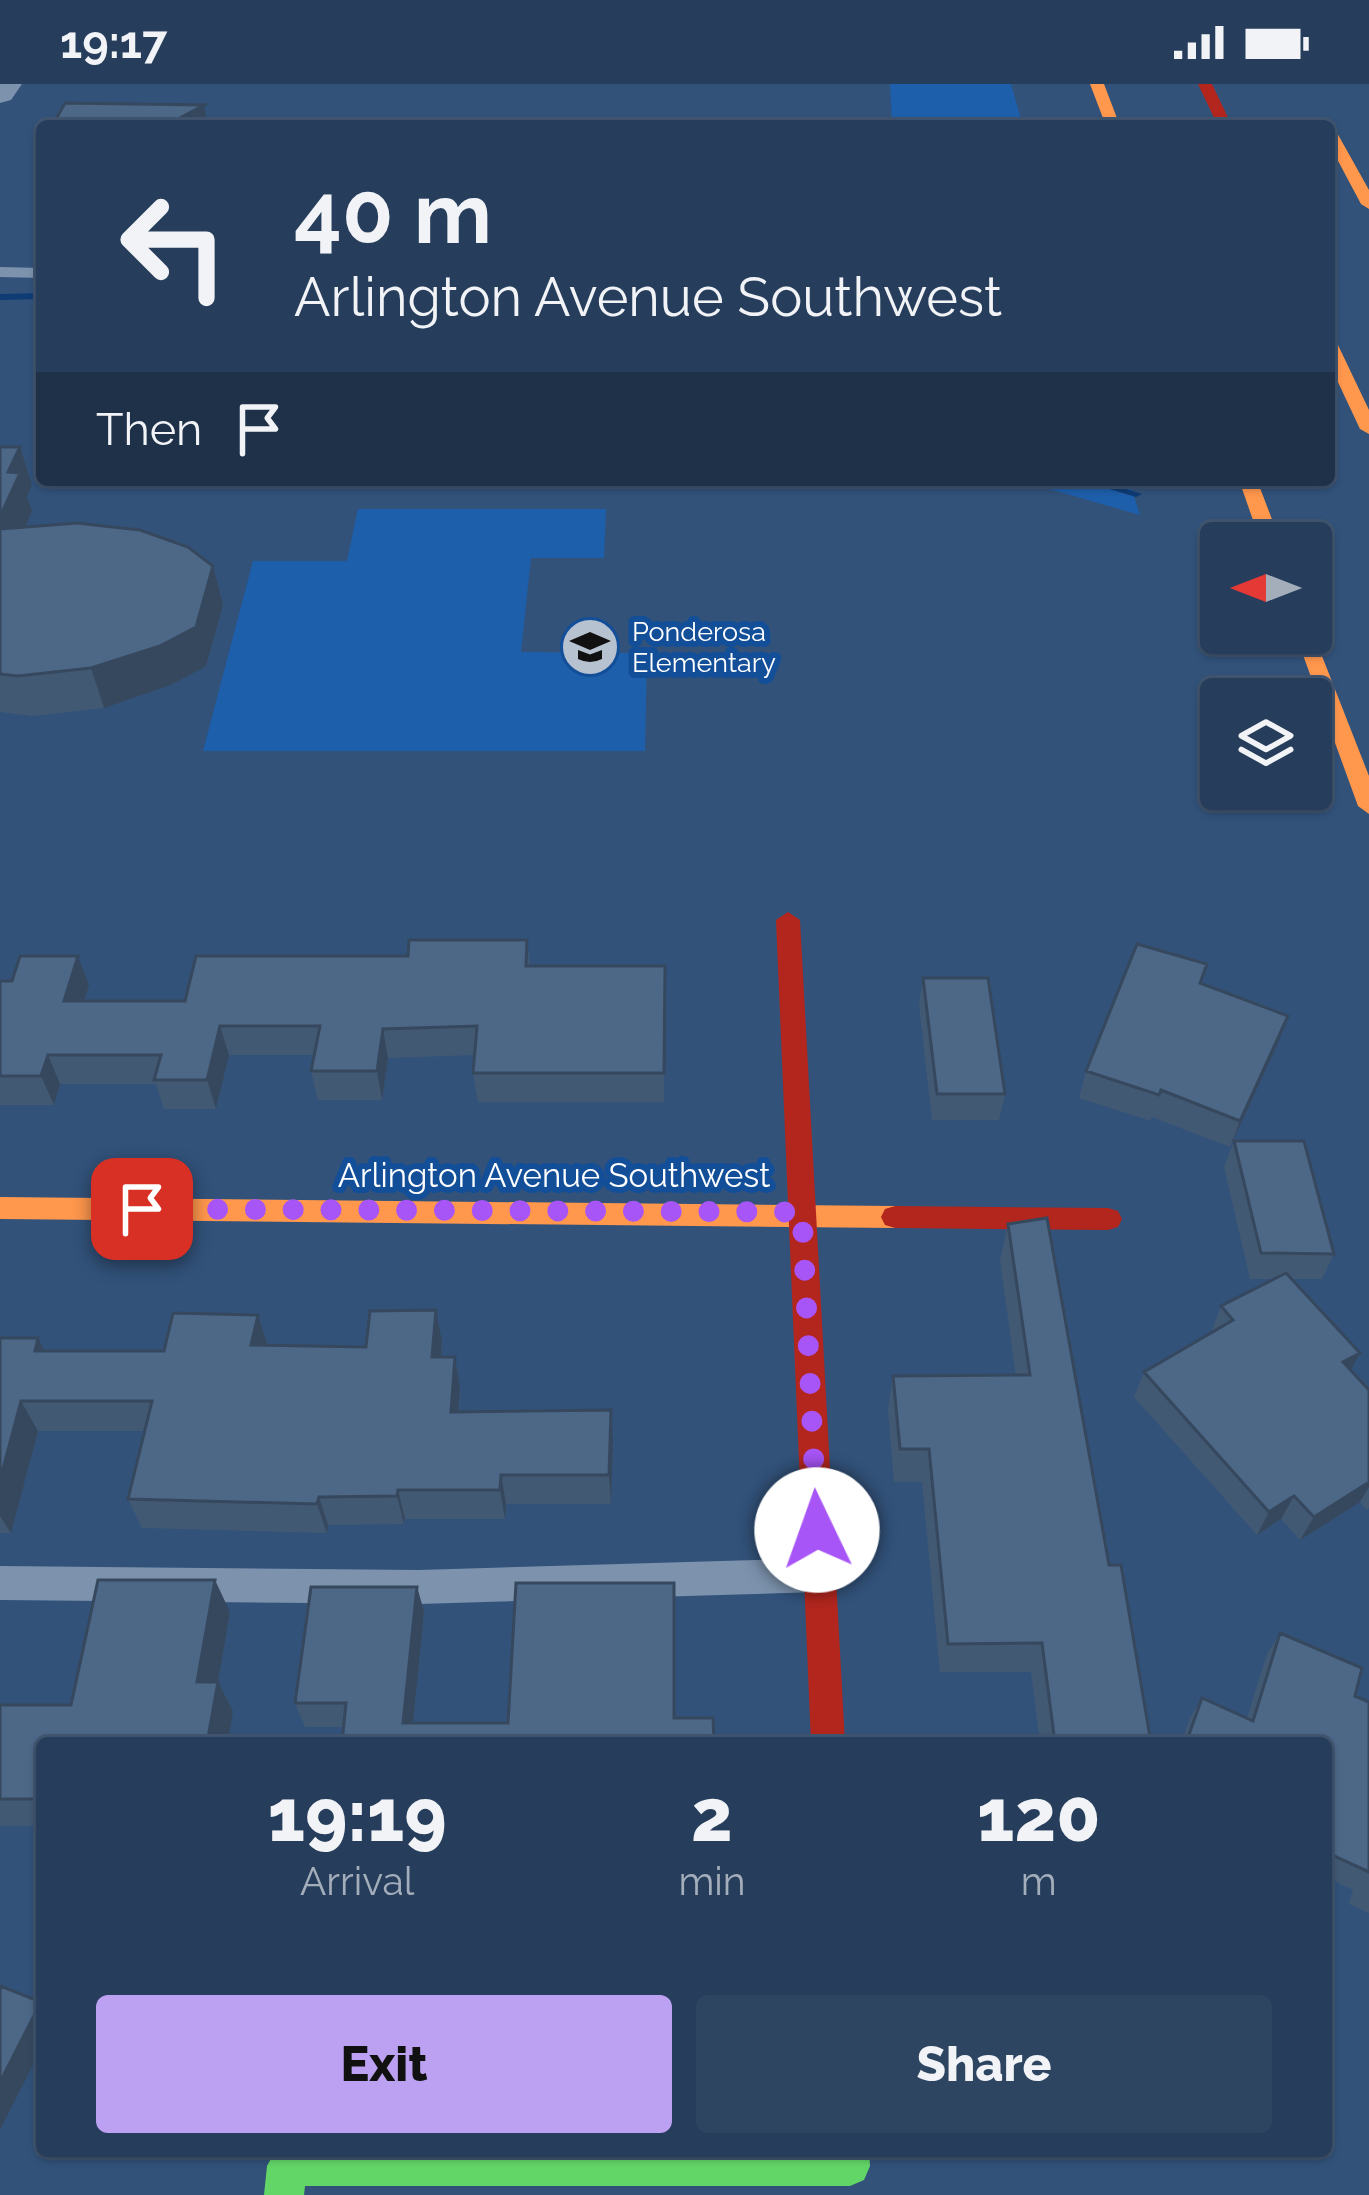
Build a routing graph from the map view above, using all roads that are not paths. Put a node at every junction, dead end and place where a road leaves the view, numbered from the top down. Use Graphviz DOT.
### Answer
graph roads {
  1 [pos="7,84"];
  2 [pos="1097,84"];
  3 [pos="1205,84"];
  4 [pos="0,94"];
  5 [pos="1111,120"];
  6 [pos="1222,120"];
  7 [pos="1335,143"];
  8 [pos="1369,204"];
  9 [pos="0,272"];
  10 [pos="36,273"];
  11 [pos="1335,358"];
  12 [pos="1369,429"];
  13 [pos="1250,486"];
  14 [pos="1263,522"];
  15 [pos="1313,654"];
  16 [pos="1369,806"];
  17 [pos="788,920"];
  18 [pos="0,1208"];
  19 [pos="802,1212"];
  20 [pos="1108,1219"];
  21 [pos="819,1575"];
  22 [pos="0,1583"];
  23 [pos="828,1737"];
  24 [pos="849,2157"];
  25 [pos="284,2195"];
  1 -- 4 [label="street"];
  2 -- 5 [label="main road"];
  3 -- 6 [label="main road"];
  7 -- 8 [label="main road"];
  9 -- 10 [label="lane"];
  11 -- 12 [label="main road"];
  13 -- 14 [label="main road"];
  15 -- 16 [label="main road"];
  17 -- 19 [label="main road"];
  18 -- 19 [label="main road, Arlington Avenue Southwest"];
  19 -- 20 [label="main road, Arlington Avenue Southwest"];
  19 -- 21 [label="main road"];
  21 -- 22 [label="lane"];
  21 -- 23 [label="main road"];
  24 -- 25 [label="main road"];
}
